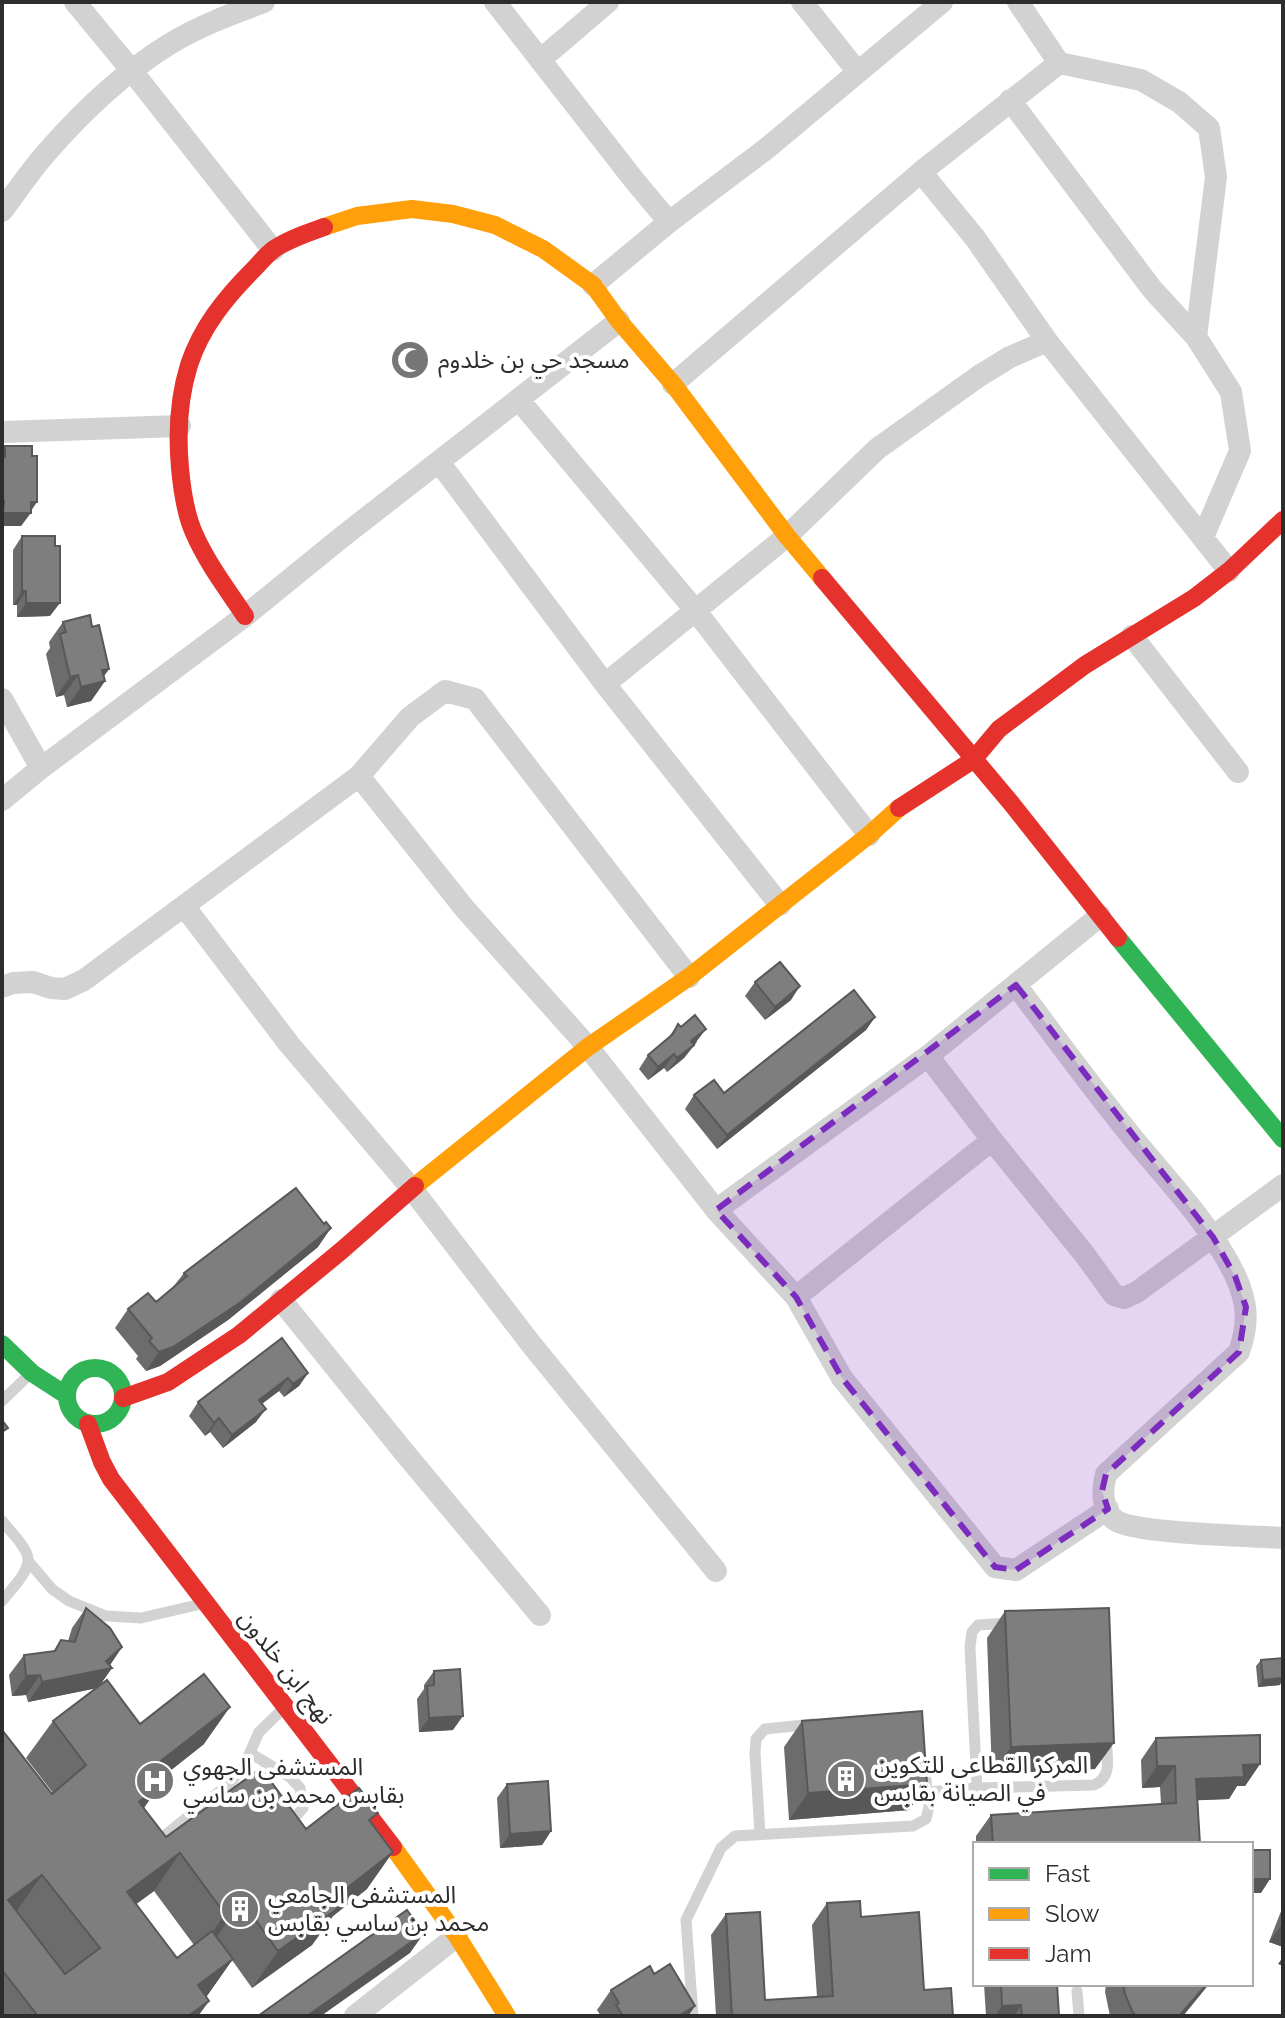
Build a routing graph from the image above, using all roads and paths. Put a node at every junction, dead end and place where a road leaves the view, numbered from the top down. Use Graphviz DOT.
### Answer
graph roads {
  1 [pos="75,2"];
  2 [pos="264,2"];
  3 [pos="495,2"];
  4 [pos="608,2"];
  5 [pos="802,2"];
  6 [pos="942,2"];
  7 [pos="1018,2"];
  8 [pos="540,60"];
  9 [pos="1059,63"];
  10 [pos="132,71"];
  11 [pos="857,71"];
  12 [pos="1010,100"];
  13 [pos="921,172"];
  14 [pos="2,211"];
  15 [pos="669,222"];
  16 [pos="273,250"];
  17 [pos="593,285"];
  18 [pos="619,321"];
  19 [pos="1196,337"];
  20 [pos="1047,341"];
  21 [pos="673,384"];
  22 [pos="519,400"];
  23 [pos="180,426"];
  24 [pos="2,432"];
  25 [pos="439,462"];
  26 [pos="1283,520"];
  27 [pos="787,536"];
  28 [pos="1203,537"];
  29 [pos="1229,571"];
  30 [pos="695,610"];
  31 [pos="245,616"];
  32 [pos="1132,636"];
  33 [pos="605,684"];
  34 [pos="2,699"];
  35 [pos="973,760"];
  36 [pos="41,768"];
  37 [pos="1238,772"];
  38 [pos="359,776"];
  39 [pos="2,800"];
  40 [pos="869,835"];
  41 [pos="780,905"];
  42 [pos="184,906"];
  43 [pos="1100,916"];
  44 [pos="689,977"];
  45 [pos="1016,985"];
  46 [pos="2,987"];
  47 [pos="588,1047"];
  48 [pos="928,1056"];
  49 [pos="1283,1139"];
  50 [pos="992,1140"];
  51 [pos="1283,1185"];
  52 [pos="412,1189"];
  53 [pos="716,1210"];
  54 [pos="1213,1237"];
  55 [pos="796,1297"];
  56 [pos="281,1300"];
  57 [pos="2,1344"];
  58 [pos="32,1373"];
  59 [pos="66,1395"];
  60 [pos="123,1398"];
  61 [pos="2,1401"];
  62 [pos="88,1424"];
  63 [pos="1108,1509"];
  64 [pos="2,1521"];
  65 [pos="1283,1538"];
  66 [pos="29,1562"];
  67 [pos="716,1571"];
  68 [pos="2,1601"];
  69 [pos="206,1602"];
  70 [pos="540,1615"];
  71 [pos="1023,1623"];
  72 [pos="285,1706"];
  73 [pos="824,1723"];
  74 [pos="1106,1730"];
  75 [pos="250,1753"];
  76 [pos="923,1756"];
  77 [pos="231,1782"];
  78 [pos="977,1788"];
  79 [pos="928,1792"];
  80 [pos="241,1793"];
  81 [pos="271,1822"];
  82 [pos="760,1834"];
  83 [pos="145,1851"];
  84 [pos="457,1936"];
  85 [pos="1077,1991"];
  86 [pos="355,2016"];
  87 [pos="507,2016"];
  88 [pos="693,2016"];
  89 [pos="1079,2016"];
  1 -- 10 [label="street"];
  2 -- 10 [label="street"];
  3 -- 8 [label="street"];
  4 -- 8 [label="street"];
  5 -- 11 [label="street"];
  6 -- 11 [label="street"];
  7 -- 9 [label="street"];
  8 -- 15 [label="street"];
  9 -- 12 [label="street"];
  9 -- 19 [label="street"];
  10 -- 14 [label="street"];
  10 -- 16 [label="street"];
  11 -- 15 [label="street"];
  12 -- 13 [label="street"];
  12 -- 19 [label="street"];
  13 -- 20 [label="street"];
  13 -- 21 [label="street"];
  15 -- 17 [label="street"];
  16 -- 17 [label="street"];
  16 -- 23 [label="street"];
  17 -- 18 [label="street"];
  18 -- 21 [label="street"];
  18 -- 22 [label="street"];
  19 -- 28 [label="street"];
  20 -- 27 [label="street"];
  20 -- 28 [label="street"];
  21 -- 27 [label="street"];
  22 -- 25 [label="street"];
  22 -- 30 [label="street"];
  23 -- 24 [label="street"];
  23 -- 31 [label="street"];
  25 -- 31 [label="street"];
  25 -- 33 [label="street"];
  26 -- 29 [label="street"];
  27 -- 30 [label="street"];
  27 -- 35 [label="street"];
  28 -- 29 [label="street"];
  29 -- 32 [label="street"];
  30 -- 33 [label="street"];
  30 -- 40 [label="street"];
  31 -- 36 [label="street"];
  32 -- 35 [label="street"];
  32 -- 37 [label="street"];
  33 -- 41 [label="street"];
  34 -- 36 [label="street"];
  35 -- 40 [label="street"];
  35 -- 43 [label="street"];
  36 -- 39 [label="street"];
  38 -- 42 [label="street"];
  38 -- 44 [label="street"];
  38 -- 47 [label="street"];
  40 -- 41 [label="street"];
  41 -- 44 [label="street"];
  42 -- 46 [label="street"];
  42 -- 52 [label="street"];
  43 -- 45 [label="street"];
  43 -- 49 [label="street"];
  44 -- 47 [label="street"];
  45 -- 48 [label="street"];
  45 -- 54 [label="street"];
  47 -- 52 [label="street"];
  47 -- 53 [label="street"];
  48 -- 50 [label="street"];
  48 -- 53 [label="street"];
  50 -- 54 [label="street"];
  50 -- 55 [label="street"];
  51 -- 54 [label="street"];
  52 -- 56 [label="street"];
  52 -- 67 [label="street"];
  53 -- 55 [label="street"];
  54 -- 63 [label="street"];
  55 -- 63 [label="street"];
  56 -- 60 [label="street"];
  56 -- 70 [label="street"];
  57 -- 58 [label="street"];
  58 -- 59 [label="street"];
  58 -- 61 [label="lane"];
  59 -- 60 [label="street"];
  59 -- 62 [label="street"];
  60 -- 62 [label="street"];
  62 -- 69 [label="street, نهج ابن خلدون"];
  63 -- 65 [label="street"];
  64 -- 66 [label="lane"];
  66 -- 68 [label="lane"];
  66 -- 69 [label="lane"];
  69 -- 72 [label="street, نهج ابن خلدون"];
  71 -- 78 [label="lane"];
  72 -- 75 [label="lane"];
  72 -- 84 [label="street, نهج ابن خلدون"];
  73 -- 82 [label="lane"];
  74 -- 78 [label="lane"];
  75 -- 77 [label="lane"];
  75 -- 81 [label="lane"];
  76 -- 79 [label="lane"];
  77 -- 80 [label="lane"];
  77 -- 83 [label="lane"];
  78 -- 79 [label="lane"];
  79 -- 82 [label="lane"];
  82 -- 88 [label="lane"];
  84 -- 86 [label="street"];
  84 -- 87 [label="street, نهج ابن خلدون"];
  85 -- 89 [label="lane"];
}
